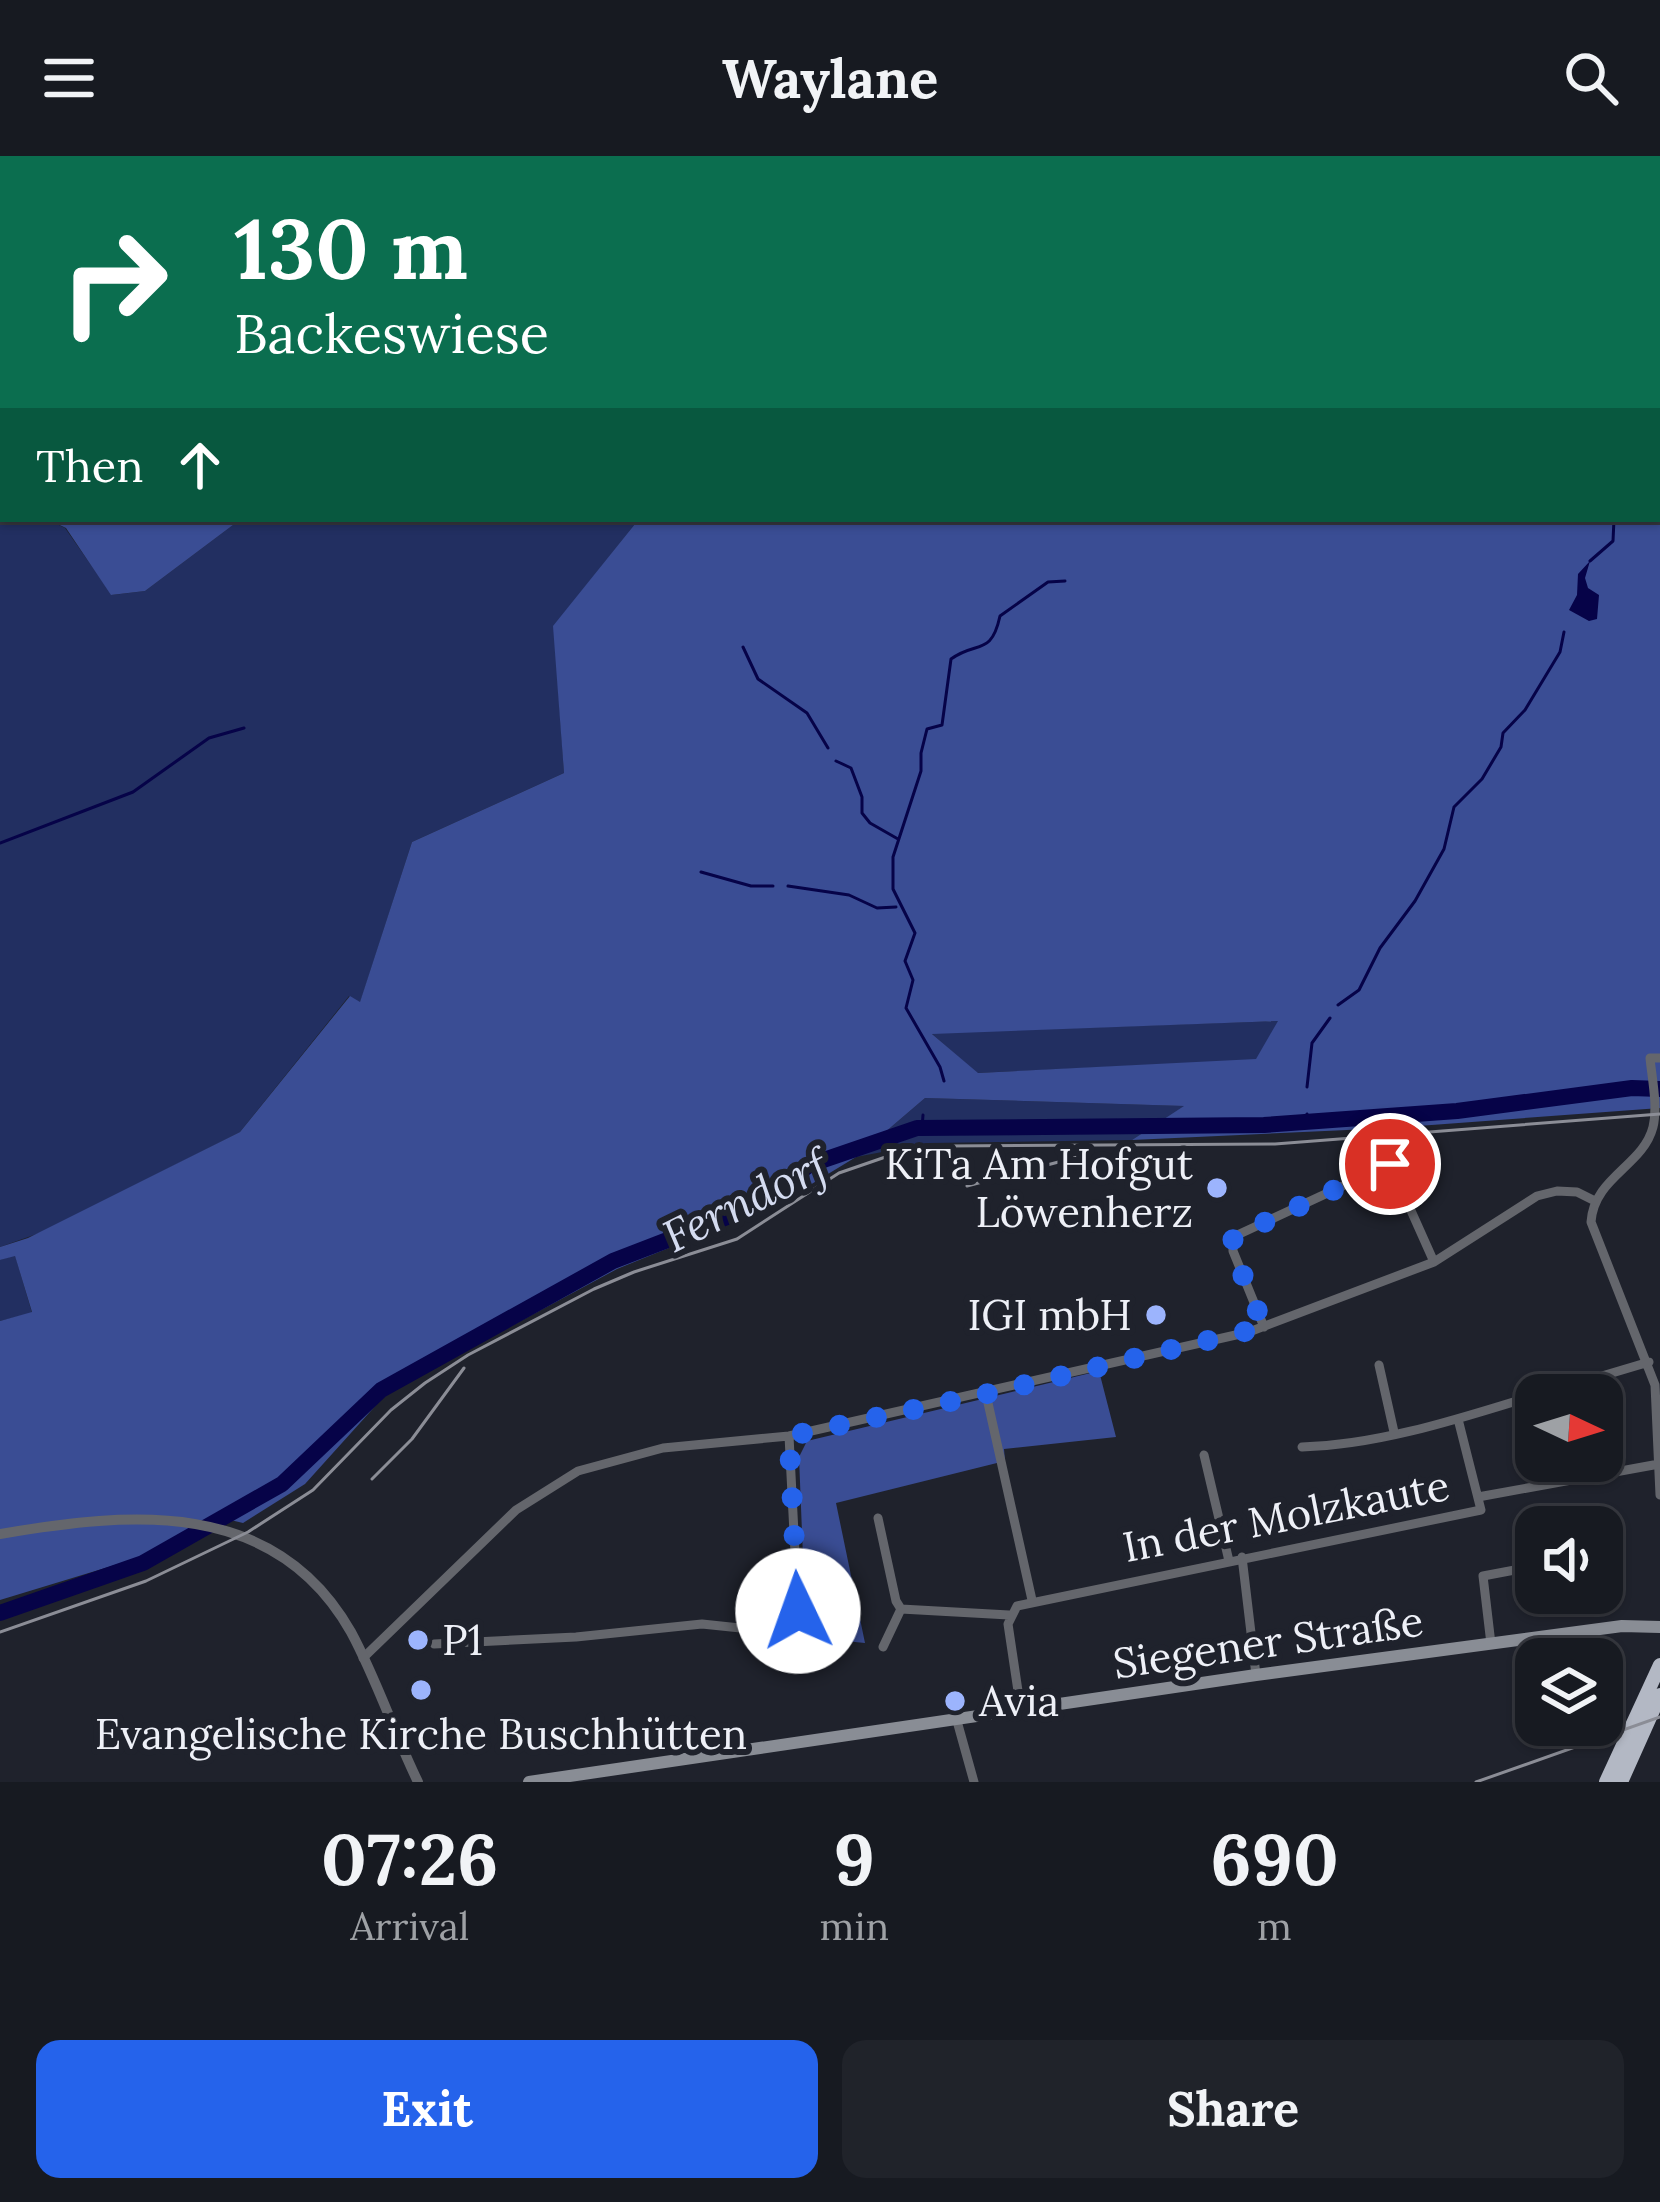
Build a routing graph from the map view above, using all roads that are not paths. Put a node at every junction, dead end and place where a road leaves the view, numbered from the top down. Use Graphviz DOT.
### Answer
graph roads {
  1 [pos="1660,1058"];
  2 [pos="1378,1139"];
  3 [pos="1390,1164"];
  4 [pos="1595,1201"];
  5 [pos="1433,1262"];
  6 [pos="1264,1327"];
  7 [pos="1649,1362"];
  8 [pos="1379,1365"];
  9 [pos="1608,1374"];
  10 [pos="986,1394"];
  11 [pos="1515,1402"];
  12 [pos="1458,1419"];
  13 [pos="1394,1432"];
  14 [pos="789,1436"];
  15 [pos="1302,1447"];
  16 [pos="1204,1455"];
  17 [pos="1659,1464"];
  18 [pos="1660,1495"];
  19 [pos="1478,1497"];
  20 [pos="878,1518"];
  21 [pos="0,1534"];
  22 [pos="1242,1557"];
  23 [pos="1229,1561"];
  24 [pos="1515,1570"];
  25 [pos="1032,1600"];
  26 [pos="901,1610"];
  27 [pos="1009,1615"];
  28 [pos="1660,1628"];
  29 [pos="434,1644"];
  30 [pos="1491,1644"];
  31 [pos="883,1647"];
  32 [pos="363,1658"];
  33 [pos="1660,1665"];
  34 [pos="1256,1676"];
  35 [pos="1660,1695"];
  36 [pos="1022,1711"];
  37 [pos="958,1721"];
  38 [pos="418,1782"];
  39 [pos="530,1782"];
  40 [pos="974,1782"];
  41 [pos="1606,1782"];
  42 [pos="1621,1782"];
  1 -- 4 [label="street"];
  2 -- 3 [label="street"];
  3 -- 5 [label="street"];
  3 -- 6 [label="street"];
  4 -- 5 [label="street"];
  4 -- 7 [label="street"];
  5 -- 6 [label="street"];
  6 -- 10 [label="street"];
  7 -- 9 [label="street"];
  7 -- 17 [label="street"];
  8 -- 13 [label="street"];
  10 -- 14 [label="street"];
  10 -- 25 [label="street"];
  11 -- 12 [label="street"];
  12 -- 13 [label="street"];
  12 -- 19 [label="street"];
  13 -- 15 [label="street"];
  14 -- 29 [label="street"];
  14 -- 32 [label="street"];
  16 -- 23 [label="street"];
  17 -- 18 [label="street"];
  17 -- 19 [label="street, In der Molzkaute"];
  19 -- 22 [label="street, In der Molzkaute"];
  20 -- 26 [label="street"];
  21 -- 32 [label="street"];
  22 -- 23 [label="street, In der Molzkaute"];
  22 -- 34 [label="street"];
  23 -- 25 [label="street, In der Molzkaute"];
  24 -- 30 [label="street"];
  25 -- 27 [label="street, In der Molzkaute"];
  26 -- 27 [label="street"];
  26 -- 31 [label="street"];
  27 -- 36 [label="street"];
  28 -- 30 [label="main road, Siegener Straße"];
  30 -- 34 [label="main road, Siegener Straße"];
  32 -- 38 [label="street"];
  33 -- 41 [label="highway"];
  34 -- 36 [label="main road, Siegener Straße"];
  35 -- 42 [label="highway"];
  36 -- 37 [label="main road, Siegener Straße"];
  37 -- 39 [label="main road, Siegener Straße"];
  37 -- 40 [label="street"];
}
